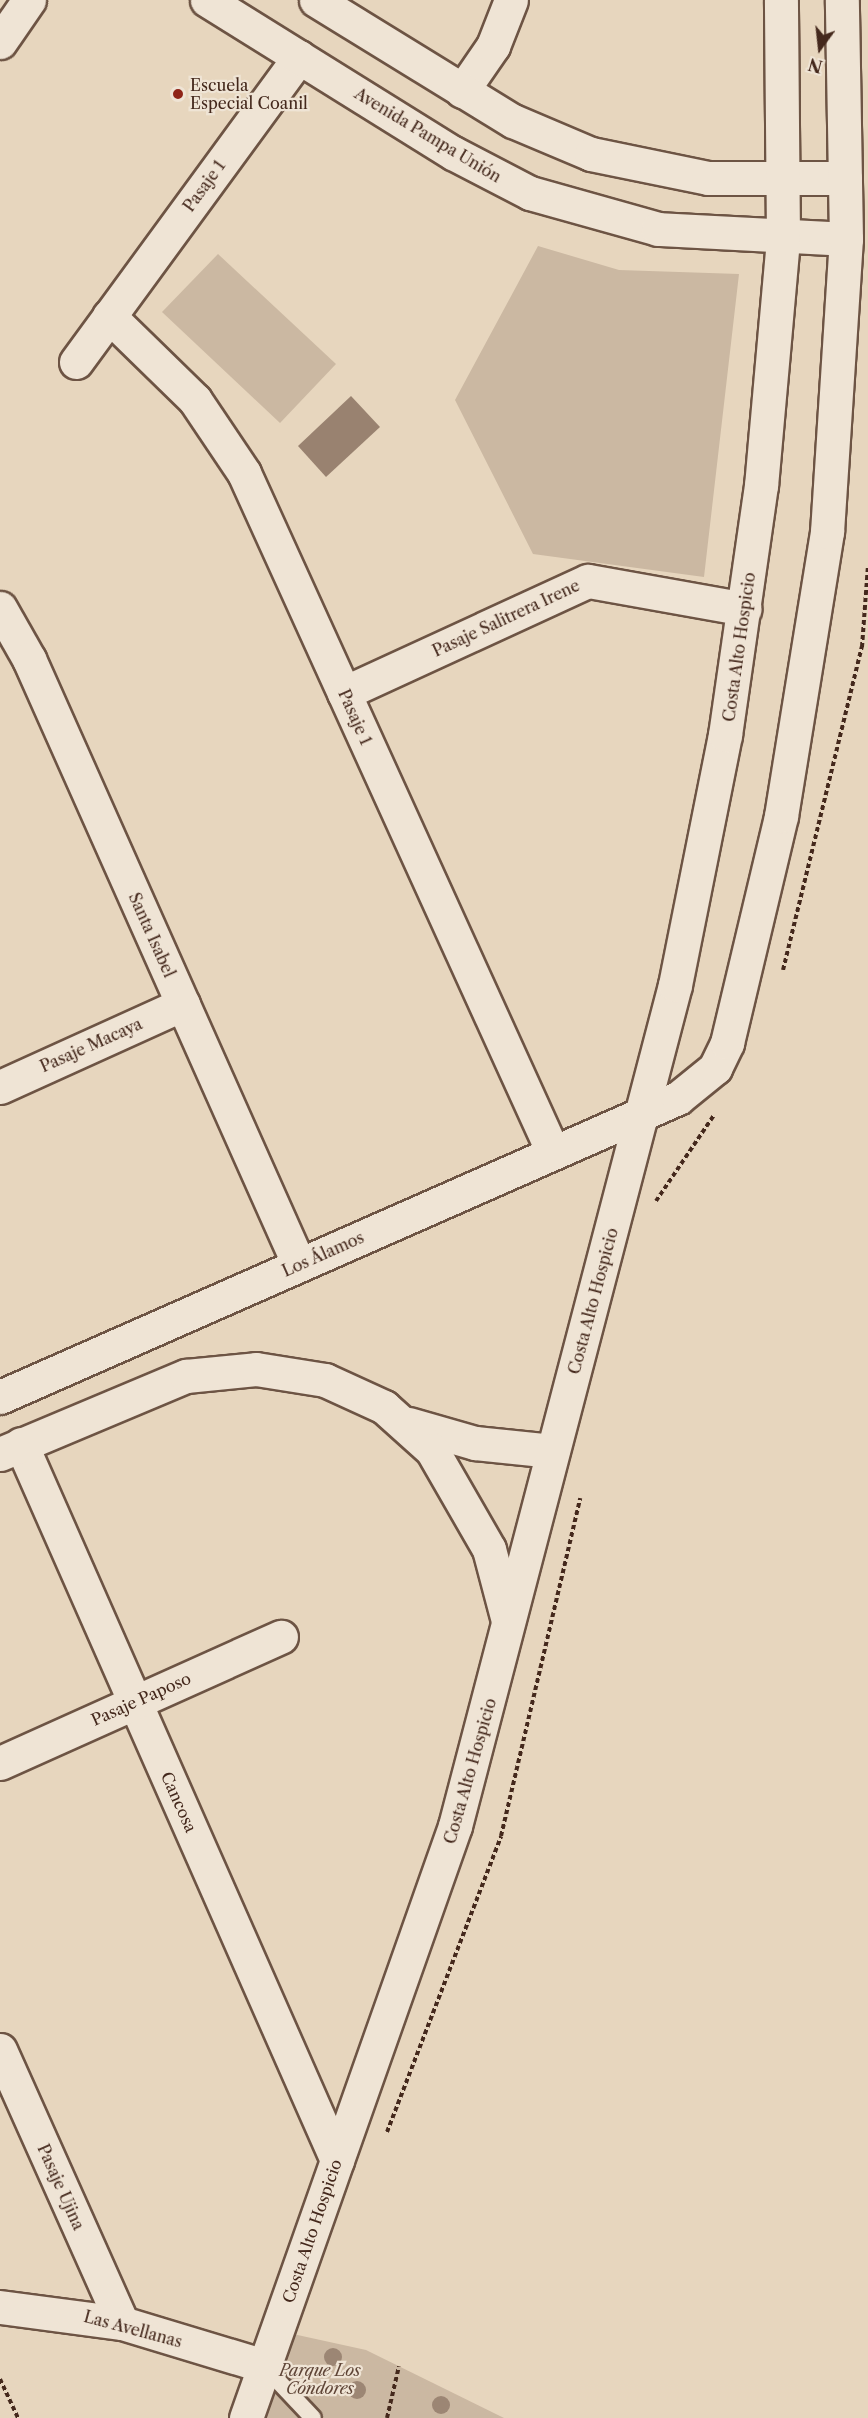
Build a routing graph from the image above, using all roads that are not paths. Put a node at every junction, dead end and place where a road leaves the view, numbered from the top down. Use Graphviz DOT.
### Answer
graph roads {
  1 [pos="29,0"];
  2 [pos="207,0"];
  3 [pos="316,0"];
  4 [pos="511,0"];
  5 [pos="782,0"];
  6 [pos="842,0"];
  7 [pos="0,42"];
  8 [pos="299,57"];
  9 [pos="462,91"];
  10 [pos="783,178"];
  11 [pos="845,178"];
  12 [pos="783,238"];
  13 [pos="846,239"];
  14 [pos="109,316"];
  15 [pos="76,362"];
  16 [pos="0,608"];
  17 [pos="745,609"];
  18 [pos="344,693"];
  19 [pos="183,1004"];
  20 [pos="0,1087"];
  21 [pos="644,1109"];
  22 [pos="552,1150"];
  23 [pos="299,1264"];
  24 [pos="0,1397"];
  25 [pos="408,1423"];
  26 [pos="11,1449"];
  27 [pos="553,1451"];
  28 [pos="510,1629"];
  29 [pos="281,1636"];
  30 [pos="135,1702"];
  31 [pos="0,1762"];
  32 [pos="0,2050"];
  33 [pos="337,2160"];
  34 [pos="0,2307"];
  35 [pos="122,2323"];
  36 [pos="264,2366"];
  37 [pos="246,2418"];
  38 [pos="313,2418"];
  1 -- 7 [label="street"];
  2 -- 8 [label="street, Avenida Pampa Unión"];
  3 -- 9 [label="street"];
  4 -- 9 [label="street"];
  5 -- 10 [label="street, Costa Alto Hospicio"];
  6 -- 11 [label="street"];
  8 -- 12 [label="street, Avenida Pampa Unión"];
  8 -- 14 [label="street, Pasaje 1"];
  9 -- 10 [label="street"];
  10 -- 11 [label="street"];
  10 -- 12 [label="street, Costa Alto Hospicio"];
  11 -- 13 [label="street"];
  12 -- 13 [label="street, Avenida Pampa Unión"];
  12 -- 17 [label="street, Costa Alto Hospicio"];
  13 -- 21 [label="street"];
  14 -- 15 [label="street, Pasaje 1"];
  14 -- 18 [label="street, Pasaje 1"];
  16 -- 19 [label="street, Santa Isabel"];
  17 -- 18 [label="street, Pasaje Salitrera Irene"];
  17 -- 21 [label="street, Costa Alto Hospicio"];
  18 -- 22 [label="street, Pasaje 1"];
  19 -- 20 [label="street, Pasaje Macaya"];
  19 -- 23 [label="street, Santa Isabel"];
  21 -- 22 [label="street, Los Álamos"];
  21 -- 27 [label="street, Costa Alto Hospicio"];
  22 -- 23 [label="street, Los Álamos"];
  23 -- 24 [label="street, Los Álamos"];
  25 -- 26 [label="street"];
  25 -- 27 [label="street"];
  25 -- 28 [label="street"];
  26 -- 30 [label="street, Cancosa"];
  27 -- 28 [label="street, Costa Alto Hospicio"];
  28 -- 33 [label="street, Costa Alto Hospicio"];
  29 -- 30 [label="street, Pasaje Paposo"];
  30 -- 31 [label="street, Pasaje Paposo"];
  30 -- 33 [label="street, Cancosa"];
  32 -- 35 [label="street, Pasaje Ujina"];
  33 -- 36 [label="street, Costa Alto Hospicio"];
  34 -- 35 [label="street, Las Avellanas"];
  35 -- 36 [label="street, Las Avellanas"];
  36 -- 37 [label="street, Costa Alto Hospicio"];
  36 -- 38 [label="lane"];
}
